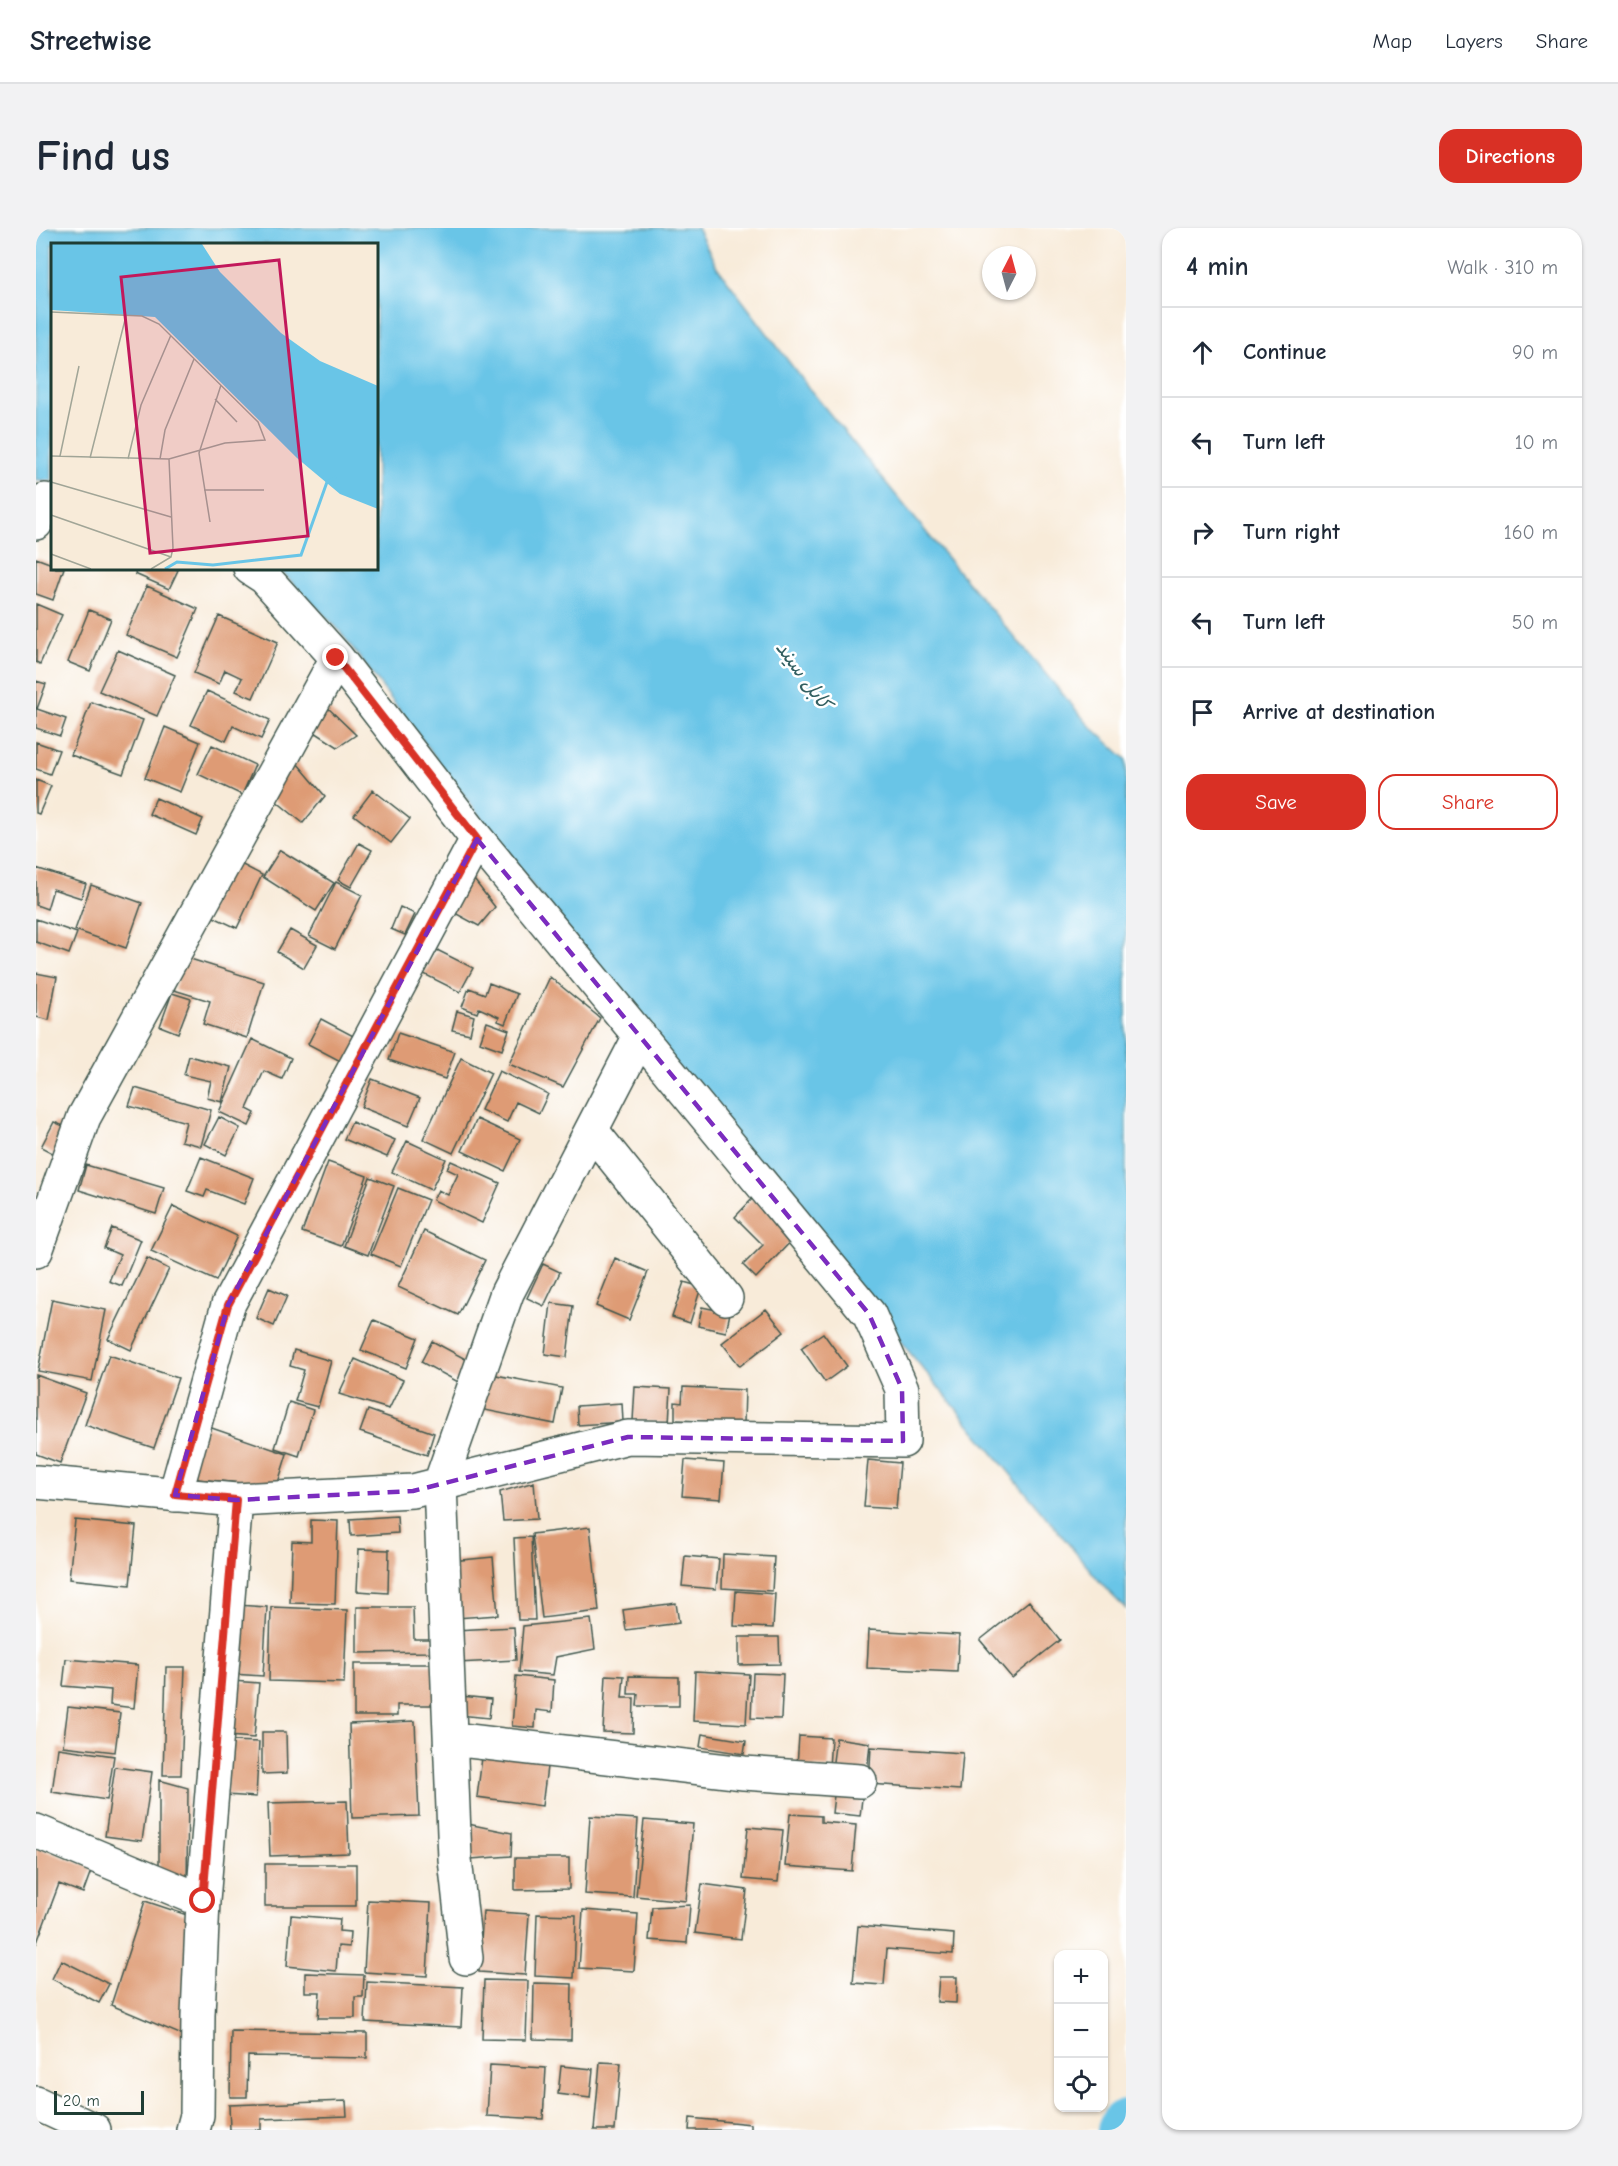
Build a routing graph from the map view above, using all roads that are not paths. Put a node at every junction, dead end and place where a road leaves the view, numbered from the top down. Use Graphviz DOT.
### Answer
graph roads {
  1 [pos="253,570"];
  2 [pos="336,658"];
  3 [pos="477,839"];
  4 [pos="640,1036"];
  5 [pos="592,1131"];
  6 [pos="36,1251"];
  7 [pos="726,1298"];
  8 [pos="36,1482"];
  9 [pos="440,1484"];
  10 [pos="175,1494"];
  11 [pos="236,1500"];
  12 [pos="452,1739"];
  13 [pos="860,1781"];
  14 [pos="36,1831"];
  15 [pos="203,1901"];
  16 [pos="466,1958"];
  17 [pos="36,2103"];
  18 [pos="94,2130"];
  19 [pos="193,2130"];
  1 -- 2 [label="street"];
  2 -- 3 [label="street"];
  2 -- 6 [label="street"];
  3 -- 4 [label="street"];
  3 -- 10 [label="street"];
  4 -- 5 [label="street"];
  4 -- 9 [label="street"];
  5 -- 7 [label="street"];
  5 -- 9 [label="street"];
  8 -- 10 [label="street"];
  9 -- 11 [label="street"];
  9 -- 12 [label="street"];
  10 -- 11 [label="street"];
  11 -- 15 [label="street"];
  12 -- 13 [label="street"];
  12 -- 16 [label="street"];
  14 -- 15 [label="street"];
  15 -- 19 [label="street"];
  17 -- 18 [label="street"];
}
